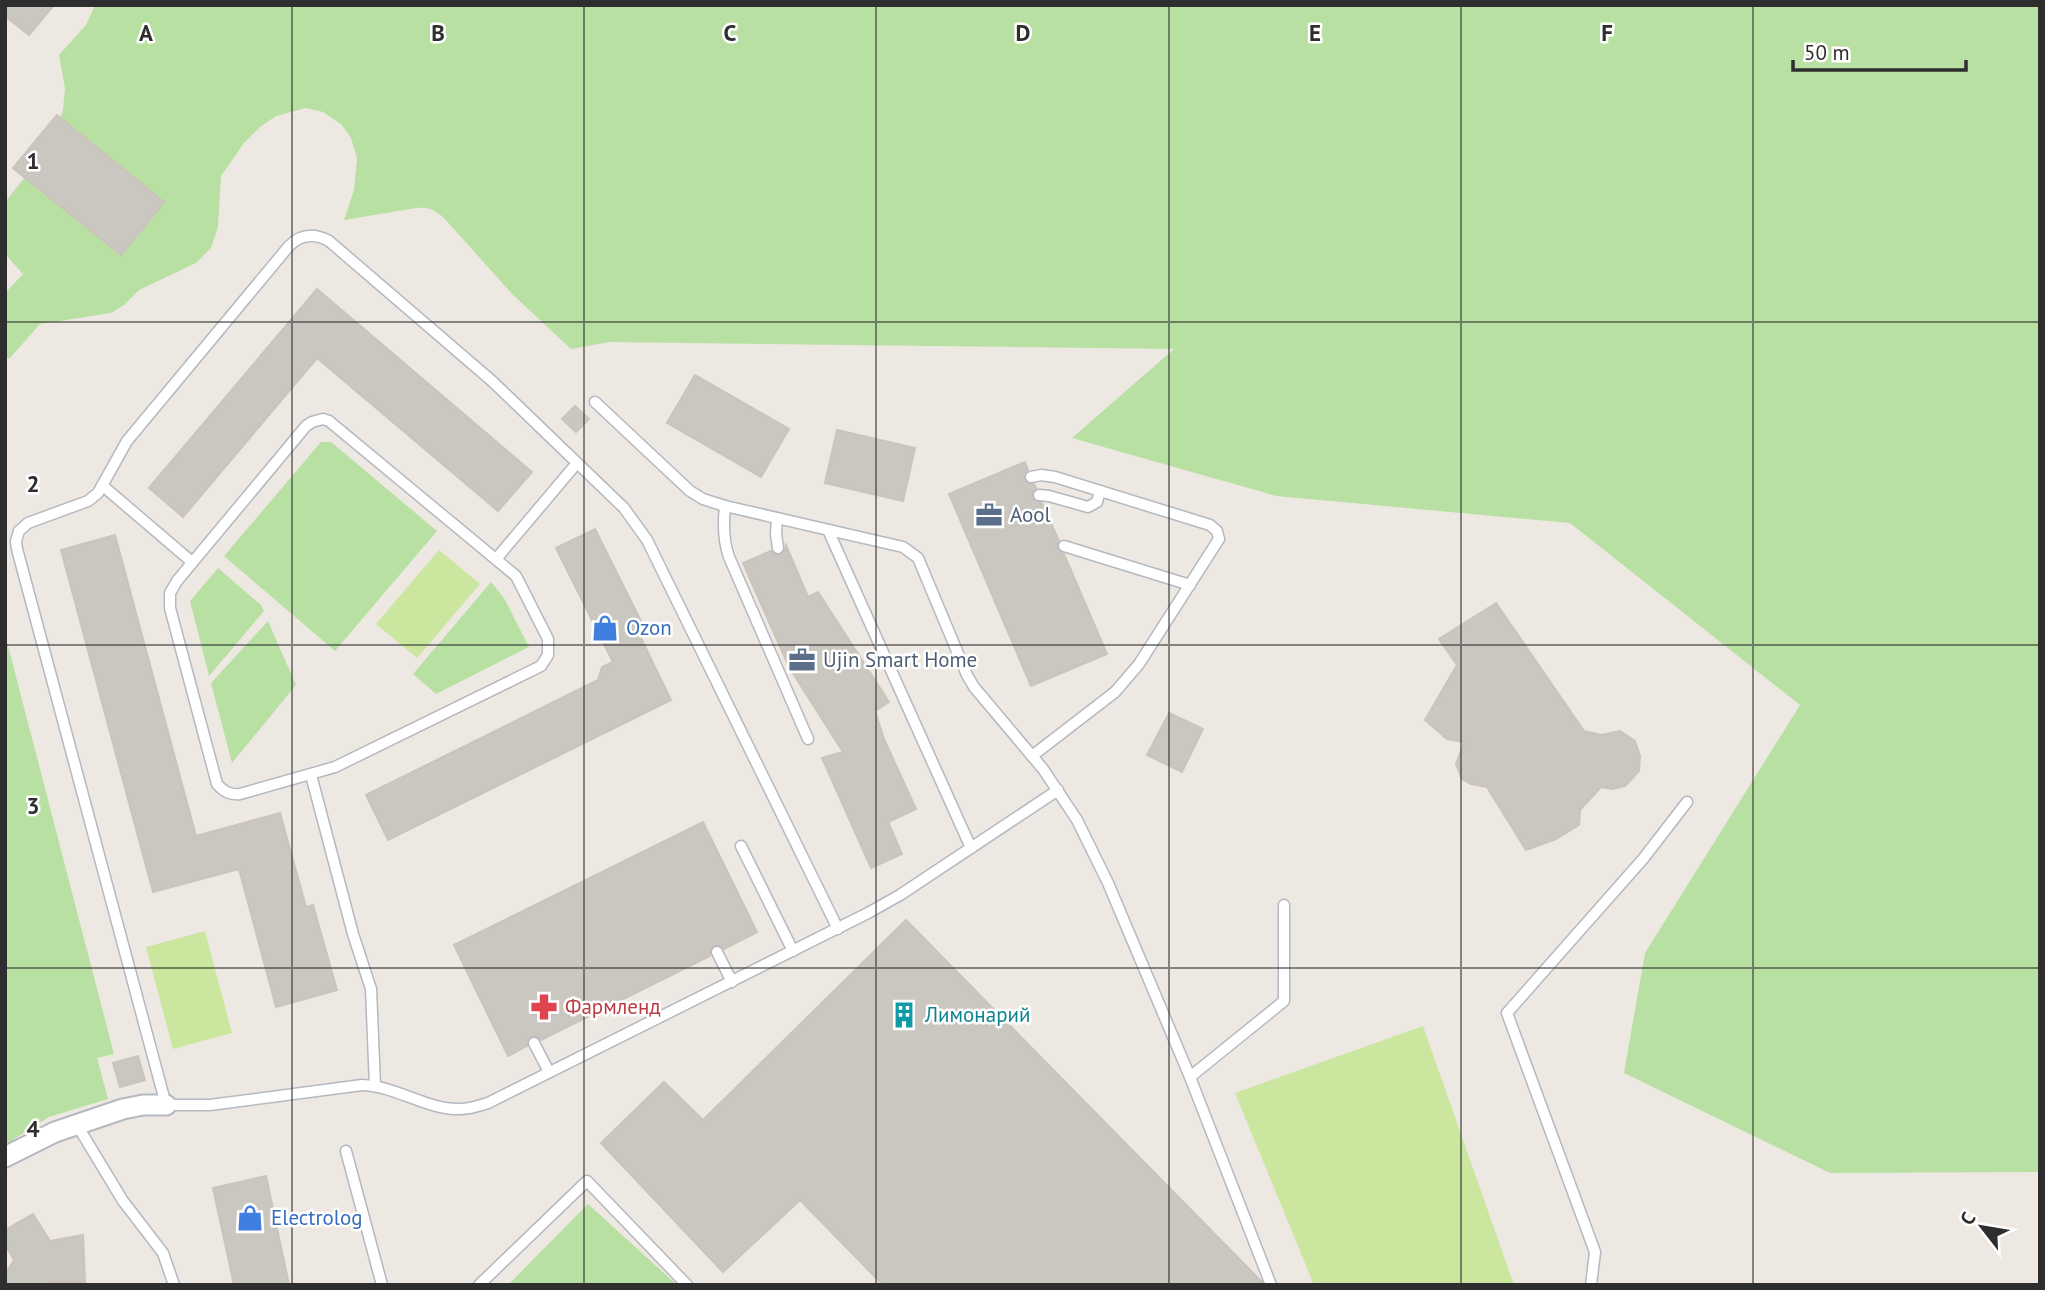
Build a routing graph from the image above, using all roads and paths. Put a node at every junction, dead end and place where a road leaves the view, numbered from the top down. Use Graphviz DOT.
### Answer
graph roads {
  1 [pos="595,402"];
  2 [pos="577,463"];
  3 [pos="1031,477"];
  4 [pos="103,486"];
  5 [pos="1100,491"];
  6 [pos="1039,495"];
  7 [pos="725,506"];
  8 [pos="777,518"];
  9 [pos="828,530"];
  10 [pos="1063,546"];
  11 [pos="778,548"];
  12 [pos="496,559"];
  13 [pos="192,562"];
  14 [pos="1190,585"];
  15 [pos="808,739"];
  16 [pos="1032,757"];
  17 [pos="310,775"];
  18 [pos="1058,790"];
  19 [pos="1687,802"];
  20 [pos="741,846"];
  21 [pos="971,848"];
  22 [pos="1284,905"];
  23 [pos="838,929"];
  24 [pos="793,951"];
  25 [pos="717,952"];
  26 [pos="732,982"];
  27 [pos="534,1043"];
  28 [pos="549,1072"];
  29 [pos="1190,1077"];
  30 [pos="374,1086"];
  31 [pos="166,1105"];
  32 [pos="77,1125"];
  33 [pos="345,1151"];
  34 [pos="5,1157"];
  35 [pos="174,1285"];
  36 [pos="382,1285"];
  37 [pos="479,1285"];
  38 [pos="687,1285"];
  39 [pos="1271,1285"];
  40 [pos="1591,1285"];
  1 -- 7 [label="lane"];
  2 -- 4 [label="lane"];
  2 -- 12 [label="lane"];
  2 -- 23 [label="lane"];
  3 -- 5 [label="lane"];
  4 -- 13 [label="lane"];
  4 -- 31 [label="lane"];
  5 -- 6 [label="lane"];
  5 -- 14 [label="lane"];
  7 -- 8 [label="lane"];
  7 -- 15 [label="lane"];
  8 -- 9 [label="lane"];
  8 -- 11 [label="lane"];
  9 -- 16 [label="lane"];
  9 -- 21 [label="lane"];
  10 -- 14 [label="lane"];
  12 -- 13 [label="lane"];
  12 -- 17 [label="lane"];
  13 -- 17 [label="lane"];
  14 -- 16 [label="lane"];
  16 -- 18 [label="lane"];
  17 -- 30 [label="lane"];
  18 -- 21 [label="lane"];
  18 -- 29 [label="lane"];
  19 -- 40 [label="lane"];
  20 -- 24 [label="lane"];
  21 -- 23 [label="lane"];
  22 -- 29 [label="lane"];
  23 -- 24 [label="lane"];
  24 -- 26 [label="lane"];
  25 -- 26 [label="lane"];
  26 -- 28 [label="lane"];
  27 -- 28 [label="lane"];
  28 -- 30 [label="lane"];
  29 -- 39 [label="lane"];
  30 -- 31 [label="lane"];
  31 -- 32 [label="street"];
  32 -- 34 [label="street"];
  32 -- 35 [label="lane"];
  33 -- 36 [label="lane"];
  37 -- 38 [label="lane"];
}
